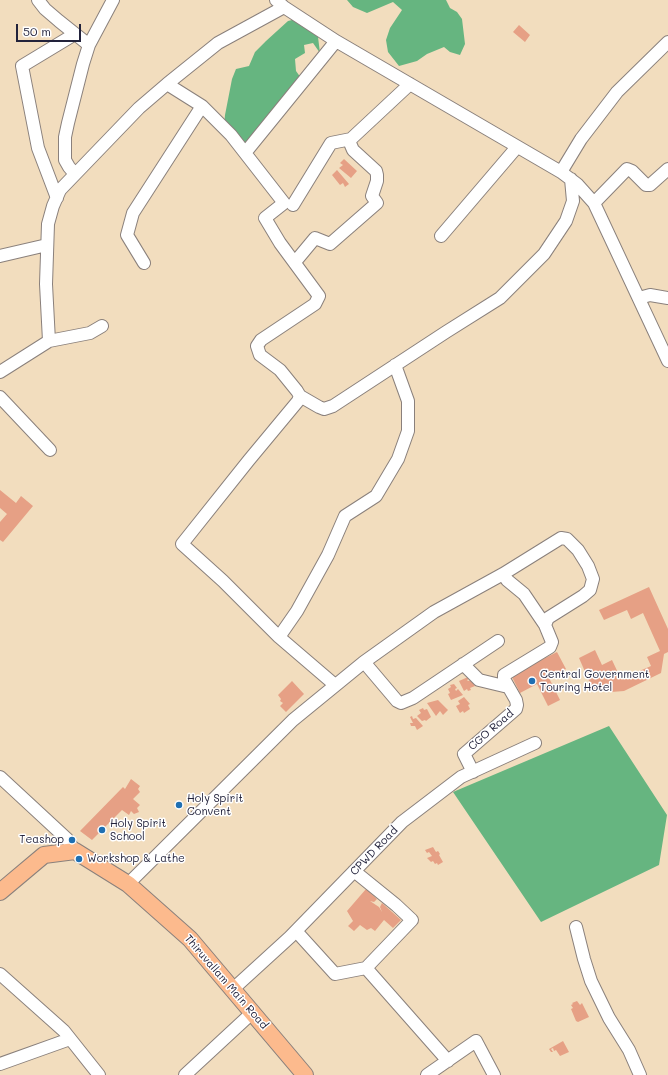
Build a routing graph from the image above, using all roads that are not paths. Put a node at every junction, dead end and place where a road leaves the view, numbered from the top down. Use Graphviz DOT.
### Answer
graph roads {
  1 [pos="38,0"];
  2 [pos="113,0"];
  3 [pos="280,4"];
  4 [pos="75,34"];
  5 [pos="336,41"];
  6 [pos="668,42"];
  7 [pos="89,45"];
  8 [pos="167,84"];
  9 [pos="410,84"];
  10 [pos="202,106"];
  11 [pos="351,139"];
  12 [pos="518,147"];
  13 [pos="245,153"];
  14 [pos="668,169"];
  15 [pos="561,172"];
  16 [pos="75,174"];
  17 [pos="571,179"];
  18 [pos="57,198"];
  19 [pos="594,204"];
  20 [pos="293,205"];
  21 [pos="441,236"];
  22 [pos="47,245"];
  23 [pos="0,256"];
  24 [pos="295,262"];
  25 [pos="144,263"];
  26 [pos="639,298"];
  27 [pos="668,298"];
  28 [pos="102,326"];
  29 [pos="49,341"];
  30 [pos="668,361"];
  31 [pos="395,365"];
  32 [pos="0,372"];
  33 [pos="300,396"];
  34 [pos="0,397"];
  35 [pos="50,450"];
  36 [pos="503,574"];
  37 [pos="545,625"];
  38 [pos="279,638"];
  39 [pos="498,641"];
  40 [pos="364,662"];
  41 [pos="463,664"];
  42 [pos="336,685"];
  43 [pos="508,687"];
  44 [pos="535,743"];
  45 [pos="473,772"];
  46 [pos="0,777"];
  47 [pos="75,851"];
  48 [pos="354,871"];
  49 [pos="128,884"];
  50 [pos="0,892"];
  51 [pos="576,927"];
  52 [pos="296,931"];
  53 [pos="366,968"];
  54 [pos="0,974"];
  55 [pos="233,989"];
  56 [pos="253,1012"];
  57 [pos="70,1039"];
  58 [pos="448,1061"];
  59 [pos="0,1064"];
  60 [pos="99,1075"];
  61 [pos="185,1075"];
  62 [pos="304,1075"];
  63 [pos="427,1075"];
  64 [pos="494,1075"];
  65 [pos="640,1075"];
  1 -- 4 [label="street"];
  2 -- 7 [label="street"];
  3 -- 5 [label="street"];
  3 -- 8 [label="street"];
  4 -- 7 [label="street"];
  4 -- 18 [label="street"];
  5 -- 9 [label="street"];
  5 -- 13 [label="street"];
  6 -- 15 [label="street"];
  7 -- 16 [label="street"];
  8 -- 10 [label="street"];
  8 -- 16 [label="street"];
  9 -- 11 [label="street"];
  9 -- 12 [label="street"];
  10 -- 13 [label="street"];
  10 -- 25 [label="street"];
  11 -- 20 [label="street"];
  11 -- 24 [label="street"];
  12 -- 15 [label="street"];
  12 -- 21 [label="street"];
  13 -- 24 [label="street"];
  14 -- 19 [label="street"];
  15 -- 17 [label="street"];
  16 -- 18 [label="street"];
  17 -- 19 [label="street"];
  17 -- 31 [label="street"];
  18 -- 22 [label="street"];
  19 -- 26 [label="street"];
  22 -- 23 [label="street"];
  22 -- 29 [label="street"];
  24 -- 33 [label="street"];
  26 -- 27 [label="street"];
  26 -- 30 [label="street"];
  28 -- 29 [label="street"];
  29 -- 32 [label="street"];
  31 -- 33 [label="street"];
  31 -- 38 [label="street"];
  33 -- 38 [label="street"];
  34 -- 35 [label="street"];
  36 -- 37 [label="street"];
  36 -- 37 [label="street"];
  36 -- 40 [label="street"];
  37 -- 43 [label="street"];
  38 -- 42 [label="street"];
  39 -- 41 [label="street"];
  40 -- 41 [label="street"];
  40 -- 42 [label="street"];
  41 -- 43 [label="street"];
  42 -- 49 [label="street"];
  43 -- 45 [label="street, CGO Road"];
  44 -- 45 [label="street, CPWD Road"];
  45 -- 48 [label="street, CPWD Road"];
  46 -- 47 [label="street"];
  47 -- 49 [label="main road, Thiruvallam Main Road"];
  47 -- 50 [label="main road"];
  48 -- 52 [label="street, CPWD Road"];
  48 -- 53 [label="street"];
  49 -- 55 [label="main road, Thiruvallam Main Road"];
  51 -- 65 [label="street"];
  52 -- 53 [label="street"];
  52 -- 55 [label="street, CPWD Road"];
  53 -- 58 [label="street"];
  54 -- 57 [label="street"];
  55 -- 56 [label="main road, Thiruvallam Main Road"];
  56 -- 61 [label="street"];
  56 -- 62 [label="main road, Thiruvallam Main Road"];
  57 -- 59 [label="street"];
  57 -- 60 [label="street"];
  58 -- 63 [label="street"];
  58 -- 64 [label="street"];
}
